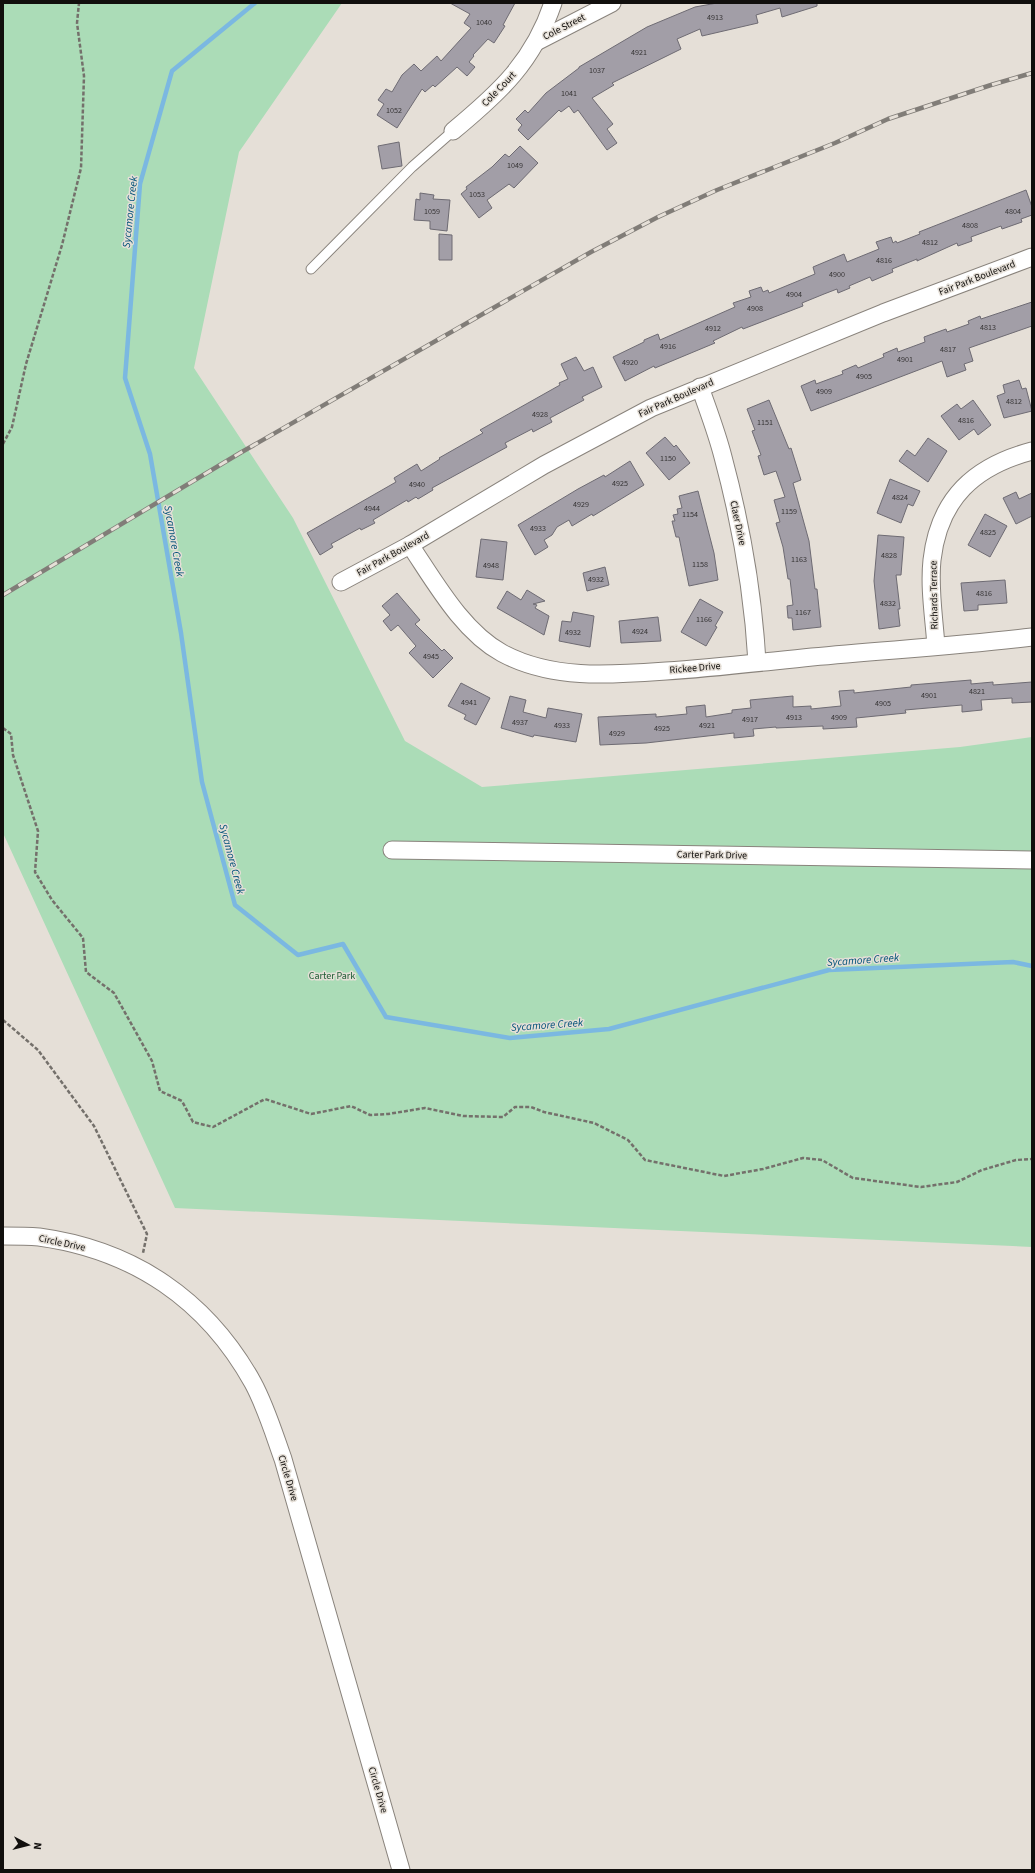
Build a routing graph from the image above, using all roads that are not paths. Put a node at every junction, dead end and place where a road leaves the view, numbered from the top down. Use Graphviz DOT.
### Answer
graph roads {
  1 [pos="554,3"];
  2 [pos="612,3"];
  3 [pos="538,41"];
  4 [pos="453,131"];
  5 [pos="1032,257"];
  6 [pos="311,269"];
  7 [pos="700,387"];
  8 [pos="1032,451"];
  9 [pos="410,545"];
  10 [pos="341,582"];
  11 [pos="1032,637"];
  12 [pos="936,646"];
  13 [pos="757,662"];
  14 [pos="392,850"];
  15 [pos="1032,860"];
  16 [pos="3,1236"];
  17 [pos="401,1870"];
  1 -- 3 [label="street"];
  2 -- 3 [label="street, Cole Street"];
  3 -- 4 [label="street, Cole Court"];
  4 -- 6 [label="lane"];
  5 -- 7 [label="street, Fair Park Boulevard"];
  7 -- 9 [label="street, Fair Park Boulevard"];
  7 -- 13 [label="street, Claer Drive"];
  8 -- 12 [label="street, Richards Terrace"];
  9 -- 10 [label="street, Fair Park Boulevard"];
  9 -- 13 [label="street, Rickee Drive"];
  11 -- 12 [label="street, Rickee Drive"];
  12 -- 13 [label="street, Rickee Drive"];
  14 -- 15 [label="street, Carter Park Drive"];
  16 -- 17 [label="street, Circle Drive"];
}
